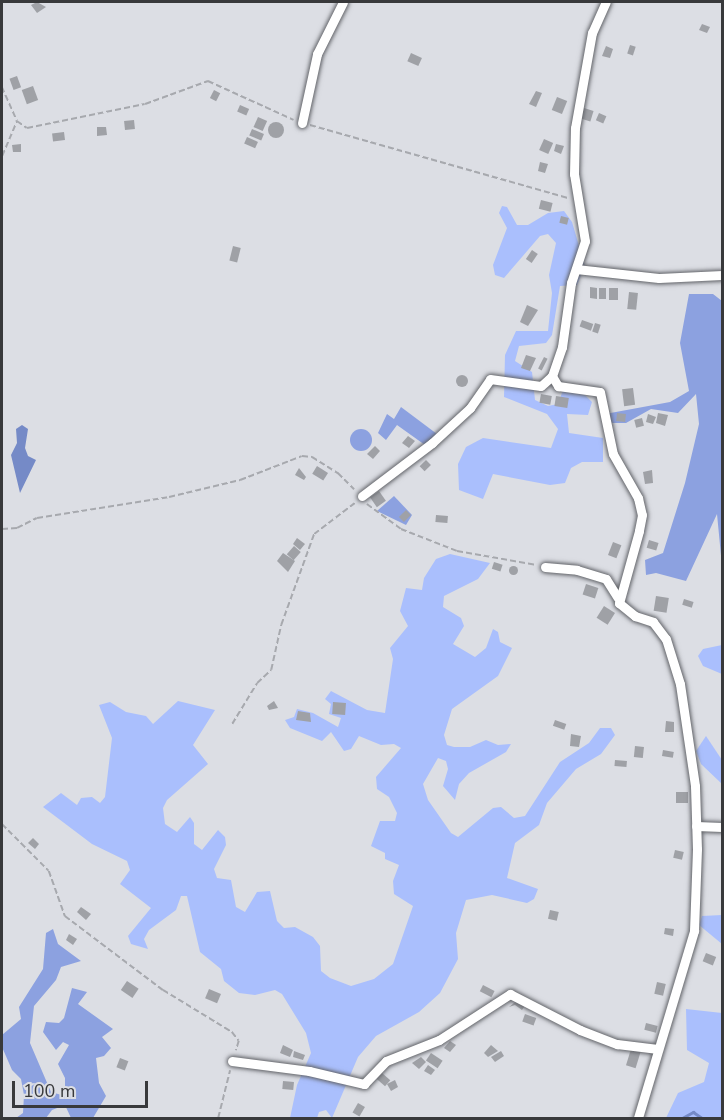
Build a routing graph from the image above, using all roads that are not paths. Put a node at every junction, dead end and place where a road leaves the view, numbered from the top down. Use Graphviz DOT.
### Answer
graph roads {
  1 [pos="343,2"];
  2 [pos="606,2"];
  3 [pos="302,123"];
  4 [pos="576,269"];
  5 [pos="723,275"];
  6 [pos="552,376"];
  7 [pos="362,496"];
  8 [pos="545,567"];
  9 [pos="619,603"];
  10 [pos="696,826"];
  11 [pos="723,827"];
  12 [pos="658,1049"];
  13 [pos="232,1061"];
  14 [pos="638,1119"];
  1 -- 3 [label="street"];
  2 -- 4 [label="street"];
  4 -- 5 [label="street"];
  4 -- 6 [label="street"];
  6 -- 7 [label="street"];
  6 -- 9 [label="street"];
  8 -- 9 [label="street"];
  9 -- 10 [label="street"];
  10 -- 11 [label="street"];
  10 -- 12 [label="street"];
  12 -- 13 [label="street"];
  12 -- 14 [label="street"];
}
